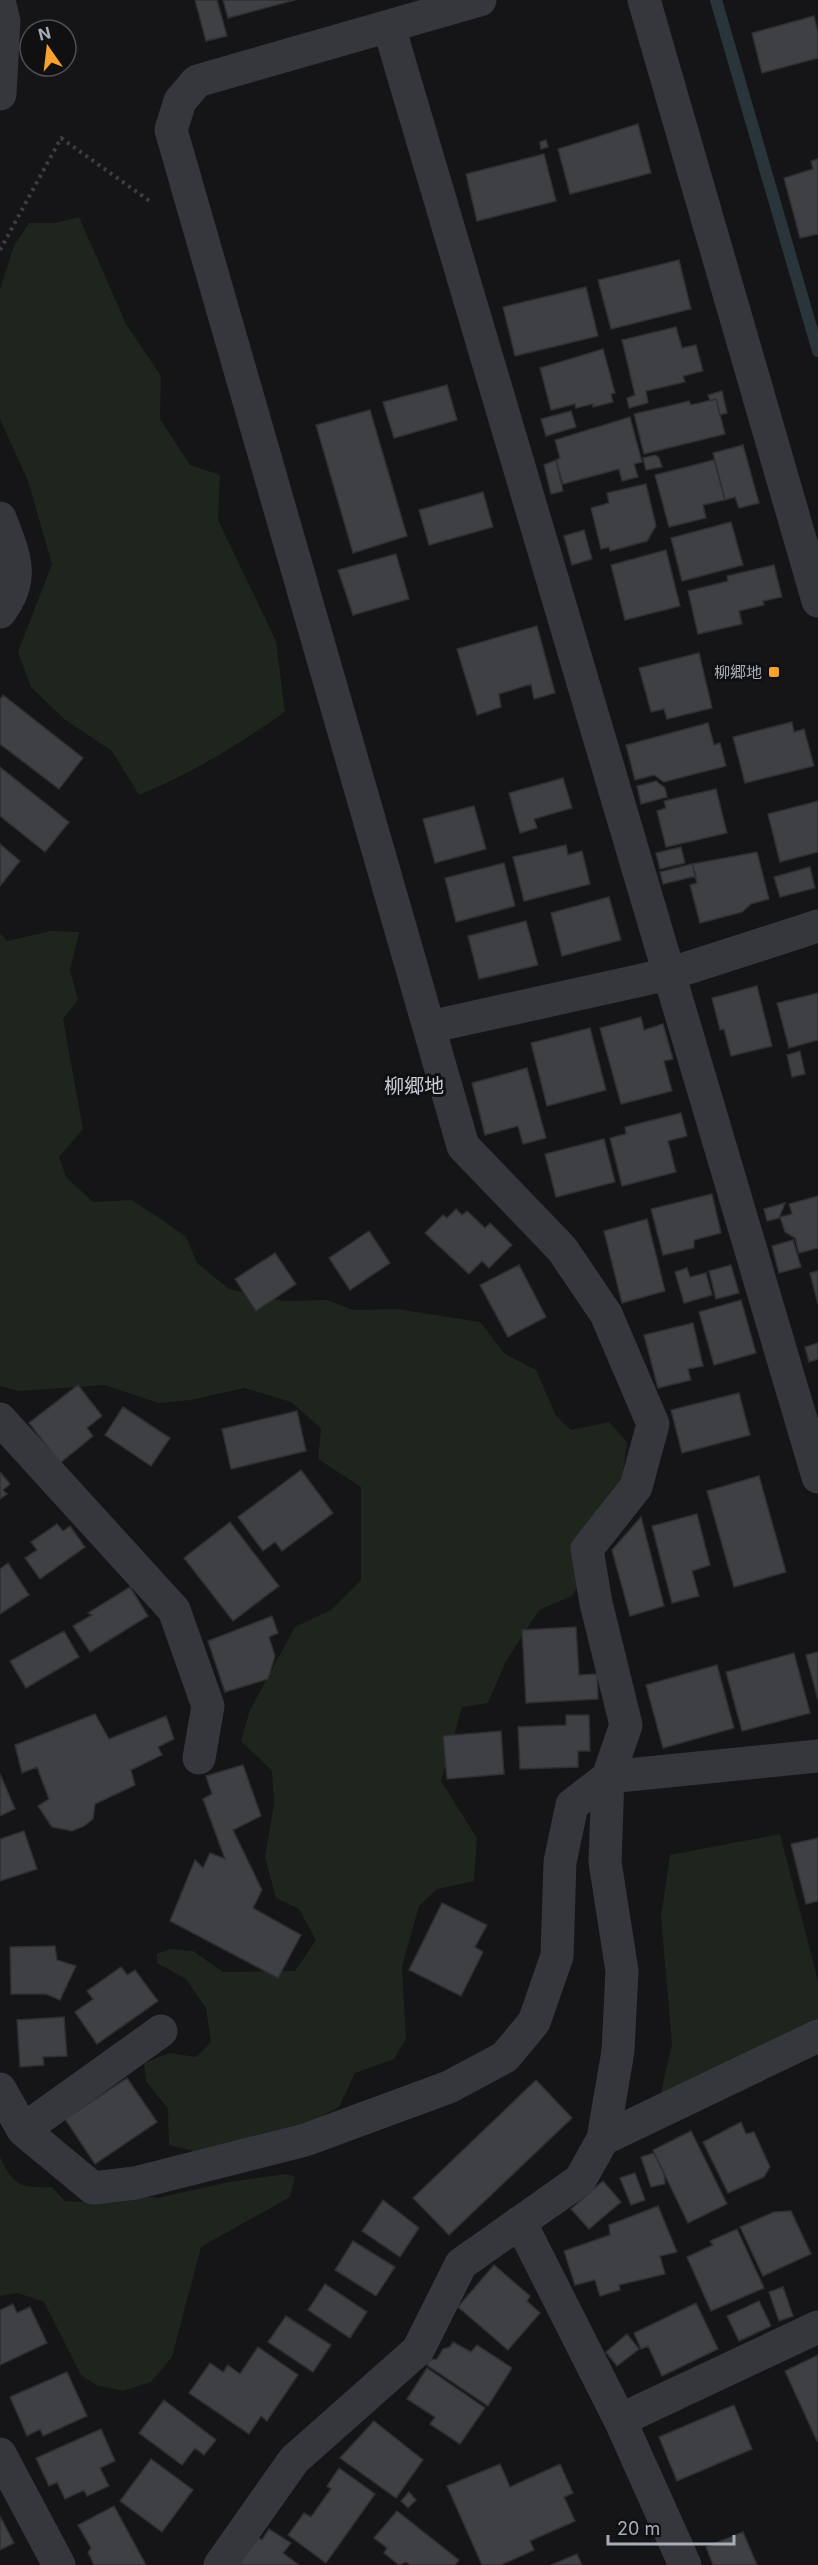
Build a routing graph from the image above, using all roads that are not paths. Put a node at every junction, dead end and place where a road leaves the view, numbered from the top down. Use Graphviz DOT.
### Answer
graph roads {
  1 [pos="480,0"];
  2 [pos="644,0"];
  3 [pos="0,5"];
  4 [pos="389,27"];
  5 [pos="0,94"];
  6 [pos="0,518"];
  7 [pos="818,601"];
  8 [pos="0,612"];
  9 [pos="818,926"];
  10 [pos="669,974"];
  11 [pos="429,1027"];
  12 [pos="0,1419"];
  13 [pos="818,1477"];
  14 [pos="818,1756"];
  15 [pos="200,1758"];
  16 [pos="608,1777"];
  17 [pos="160,2031"];
  18 [pos="818,2036"];
  19 [pos="0,2089"];
  20 [pos="22,2130"];
  21 [pos="603,2139"];
  22 [pos="520,2222"];
  23 [pos="818,2327"];
  24 [pos="620,2420"];
  25 [pos="0,2454"];
  26 [pos="59,2565"];
  27 [pos="220,2565"];
  28 [pos="685,2565"];
  1 -- 4 [label="street"];
  2 -- 7 [label="street"];
  3 -- 5 [label="street"];
  4 -- 10 [label="street"];
  4 -- 11 [label="street"];
  6 -- 8 [label="street"];
  9 -- 10 [label="street"];
  10 -- 11 [label="street"];
  10 -- 13 [label="street"];
  11 -- 16 [label="street"];
  12 -- 15 [label="street"];
  14 -- 16 [label="street"];
  16 -- 20 [label="street"];
  16 -- 21 [label="street"];
  17 -- 20 [label="street"];
  18 -- 21 [label="street"];
  19 -- 20 [label="street"];
  21 -- 22 [label="street"];
  22 -- 24 [label="street"];
  22 -- 27 [label="street"];
  23 -- 24 [label="street"];
  24 -- 28 [label="street"];
  25 -- 26 [label="street"];
}
